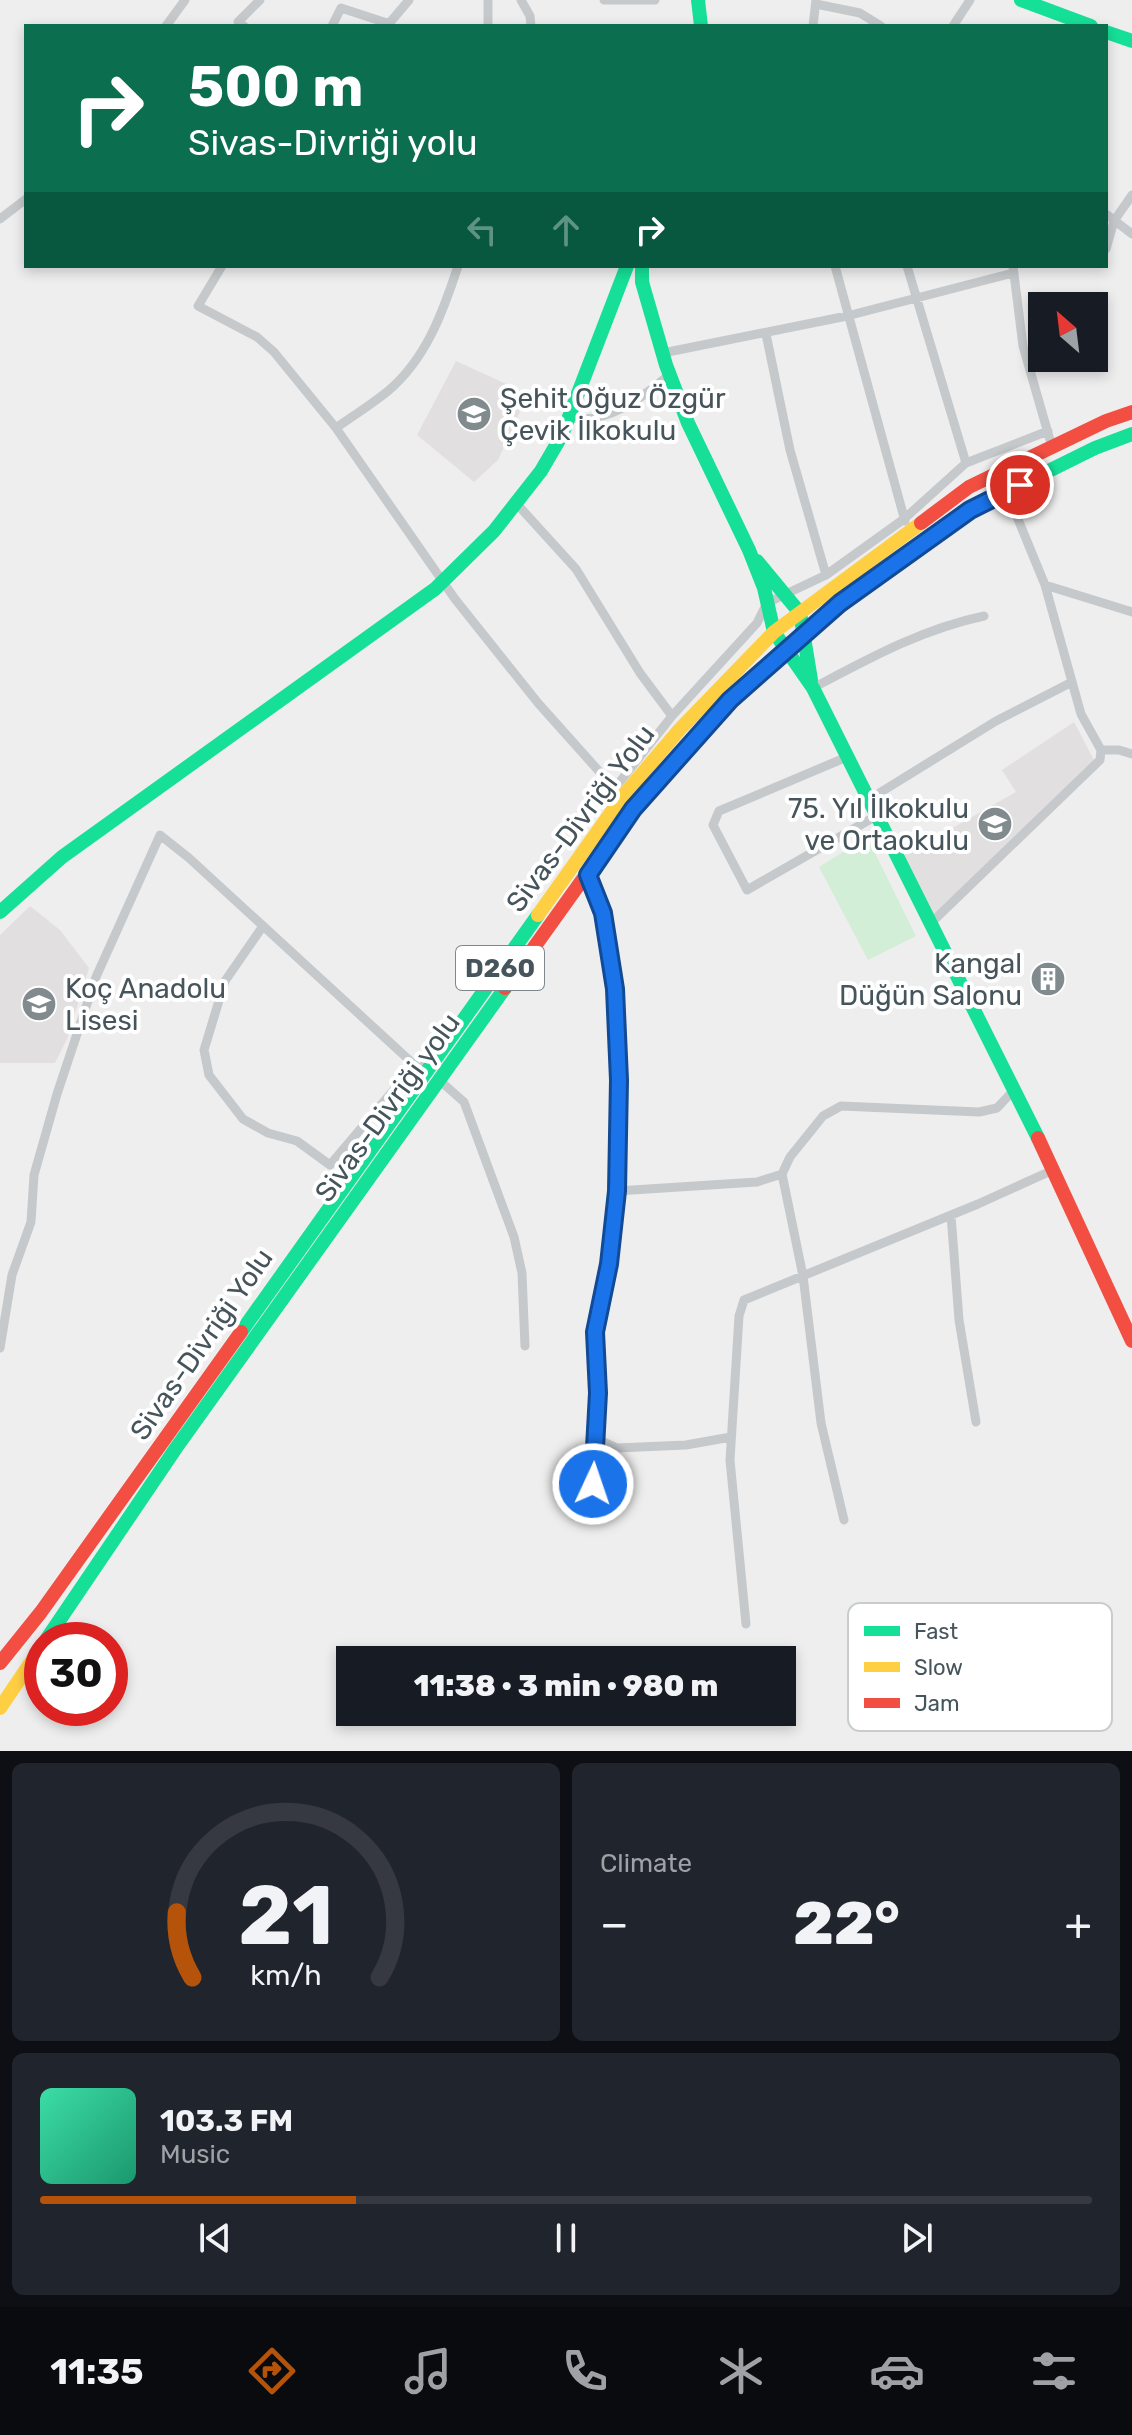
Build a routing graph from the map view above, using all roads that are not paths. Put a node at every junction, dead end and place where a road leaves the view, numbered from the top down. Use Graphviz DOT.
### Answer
graph roads {
  1 [pos="185,0"];
  2 [pos="260,0"];
  3 [pos="409,0"];
  4 [pos="488,0"];
  5 [pos="521,0"];
  6 [pos="604,0"];
  7 [pos="655,0"];
  8 [pos="698,0"];
  9 [pos="970,0"];
  10 [pos="1021,0"];
  11 [pos="816,2"];
  12 [pos="860,13"];
  13 [pos="167,24"];
  14 [pos="241,24"];
  15 [pos="333,24"];
  16 [pos="384,24"];
  17 [pos="388,24"];
  18 [pos="488,24"];
  19 [pos="531,24"];
  20 [pos="701,24"];
  21 [pos="813,24"];
  22 [pos="864,24"];
  23 [pos="878,24"];
  24 [pos="954,24"];
  25 [pos="1086,24"];
  26 [pos="1108,33"];
  27 [pos="1132,41"];
  28 [pos="1132,195"];
  29 [pos="24,201"];
  30 [pos="1110,218"];
  31 [pos="0,219"];
  32 [pos="1132,234"];
  33 [pos="221,268"];
  34 [pos="457,268"];
  35 [pos="642,268"];
  36 [pos="835,268"];
  37 [pos="908,268"];
  38 [pos="624,269"];
  39 [pos="1013,270"];
  40 [pos="917,299"];
  41 [pos="847,316"];
  42 [pos="766,334"];
  43 [pos="663,353"];
  44 [pos="670,374"];
  45 [pos="1132,412"];
  46 [pos="568,417"];
  47 [pos="336,428"];
  48 [pos="1048,431"];
  49 [pos="1132,434"];
  50 [pos="1052,447"];
  51 [pos="966,463"];
  52 [pos="516,503"];
  53 [pos="1013,507"];
  54 [pos="906,526"];
  55 [pos="749,550"];
  56 [pos="826,575"];
  57 [pos="444,580"];
  58 [pos="1045,585"];
  59 [pos="786,596"];
  60 [pos="767,603"];
  61 [pos="1132,612"];
  62 [pos="800,613"];
  63 [pos="984,616"];
  64 [pos="774,632"];
  65 [pos="804,634"];
  66 [pos="787,649"];
  67 [pos="1072,682"];
  68 [pos="813,688"];
  69 [pos="672,716"];
  70 [pos="1101,750"];
  71 [pos="1132,754"];
  72 [pos="847,757"];
  73 [pos="619,793"];
  74 [pos="868,800"];
  75 [pos="876,816"];
  76 [pos="588,875"];
  77 [pos="0,912"];
  78 [pos="930,924"];
  79 [pos="263,926"];
  80 [pos="415,1065"];
  81 [pos="438,1079"];
  82 [pos="1014,1090"];
  83 [pos="1053,1170"];
  84 [pos="782,1174"];
  85 [pos="617,1191"];
  86 [pos="951,1215"];
  87 [pos="803,1276"];
  88 [pos="1132,1341"];
  89 [pos="525,1346"];
  90 [pos="0,1348"];
  91 [pos="976,1422"];
  92 [pos="731,1437"];
  93 [pos="595,1438"];
  94 [pos="591,1507"];
  95 [pos="844,1520"];
  96 [pos="58,1622"];
  97 [pos="746,1624"];
  98 [pos="0,1663"];
  99 [pos="24,1673"];
  100 [pos="0,1708"];
  1 -- 13 [label="street"];
  2 -- 14 [label="street"];
  3 -- 17 [label="street"];
  4 -- 18 [label="street"];
  5 -- 19 [label="street"];
  6 -- 7 [label="street"];
  8 -- 20 [label="main road"];
  9 -- 24 [label="street"];
  10 -- 25 [label="main road"];
  11 -- 12 [label="street"];
  11 -- 21 [label="street"];
  12 -- 22 [label="street"];
  12 -- 23 [label="street"];
  15 -- 16 [label="street"];
  26 -- 27 [label="main road"];
  28 -- 30 [label="street"];
  29 -- 31 [label="street"];
  30 -- 32 [label="street"];
  33 -- 47 [label="street"];
  34 -- 47 [label="street"];
  35 -- 43 [label="main road"];
  36 -- 41 [label="street"];
  37 -- 40 [label="street"];
  38 -- 46 [label="main road"];
  39 -- 40 [label="street"];
  39 -- 48 [label="street"];
  40 -- 41 [label="street"];
  40 -- 51 [label="street"];
  41 -- 42 [label="street"];
  41 -- 54 [label="street"];
  42 -- 43 [label="street"];
  42 -- 56 [label="street"];
  43 -- 44 [label="main road"];
  44 -- 46 [label="street"];
  44 -- 55 [label="main road"];
  45 -- 50 [label="main road, Sivas-Divriği Yolu / D260"];
  46 -- 52 [label="main road"];
  47 -- 57 [label="street"];
  48 -- 50 [label="street"];
  48 -- 51 [label="street"];
  49 -- 65 [label="main road, Sivas-Divriği yolu / D260"];
  50 -- 54 [label="main road, Sivas-Divriği Yolu / D260"];
  51 -- 54 [label="street"];
  52 -- 57 [label="main road"];
  52 -- 69 [label="street"];
  53 -- 58 [label="street"];
  54 -- 56 [label="street"];
  54 -- 62 [label="main road, Sivas-Divriği Yolu / D260"];
  55 -- 59 [label="main road"];
  55 -- 60 [label="main road"];
  56 -- 59 [label="street"];
  57 -- 73 [label="street"];
  57 -- 77 [label="main road"];
  58 -- 61 [label="street"];
  58 -- 67 [label="street"];
  59 -- 60 [label="street"];
  59 -- 62 [label="main road"];
  60 -- 64 [label="main road"];
  60 -- 69 [label="street"];
  62 -- 64 [label="main road, Sivas-Divriği Yolu / D260"];
  62 -- 65 [label="main road"];
  63 -- 68 [label="street"];
  64 -- 66 [label="main road"];
  64 -- 73 [label="main road, Sivas-Divriği Yolu / D260"];
  65 -- 66 [label="main road, Sivas-Divriği yolu / D260"];
  65 -- 68 [label="main road"];
  66 -- 68 [label="main road"];
  66 -- 76 [label="main road, Sivas-Divriği yolu / D260"];
  67 -- 70 [label="street"];
  67 -- 74 [label="street"];
  68 -- 72 [label="main road"];
  69 -- 73 [label="street"];
  70 -- 71 [label="street"];
  70 -- 78 [label="street"];
  72 -- 74 [label="main road"];
  72 -- 75 [label="street"];
  73 -- 80 [label="street"];
  73 -- 98 [label="main road, Sivas-Divriği Yolu / D260"];
  74 -- 75 [label="main road"];
  75 -- 78 [label="main road"];
  76 -- 81 [label="main road, Sivas-Divriği yolu / D260"];
  76 -- 85 [label="street"];
  78 -- 82 [label="main road"];
  79 -- 80 [label="street"];
  79 -- 80 [label="street"];
  79 -- 90 [label="street"];
  81 -- 89 [label="street"];
  81 -- 96 [label="main road, Sivas-Divriği yolu / D260"];
  82 -- 83 [label="main road"];
  82 -- 84 [label="street"];
  83 -- 86 [label="street"];
  83 -- 88 [label="main road"];
  84 -- 85 [label="street"];
  84 -- 87 [label="street"];
  85 -- 93 [label="street"];
  86 -- 87 [label="street"];
  86 -- 91 [label="street"];
  87 -- 92 [label="street"];
  87 -- 95 [label="street"];
  92 -- 93 [label="street"];
  92 -- 97 [label="street"];
  93 -- 94 [label="street"];
  99 -- 100 [label="main road"];
}
